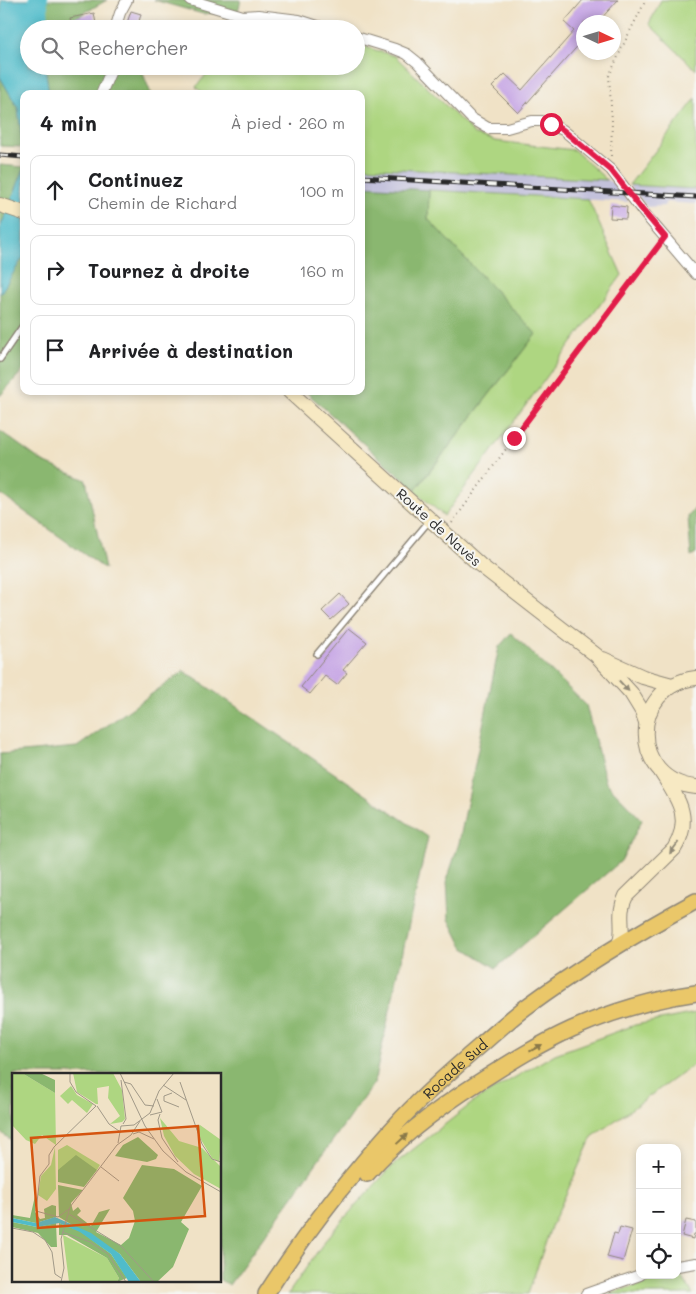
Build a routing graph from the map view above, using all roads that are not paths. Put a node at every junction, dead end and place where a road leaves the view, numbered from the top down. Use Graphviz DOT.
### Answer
graph roads {
  1 [pos="127,0"];
  2 [pos="190,0"];
  3 [pos="118,20"];
  4 [pos="299,20"];
  5 [pos="365,40"];
  6 [pos="109,75"];
  7 [pos="103,90"];
  8 [pos="0,205"];
  9 [pos="20,212"];
  10 [pos="696,274"];
  11 [pos="20,330"];
  12 [pos="0,359"];
  13 [pos="294,395"];
  14 [pos="431,520"];
  15 [pos="317,654"];
  16 [pos="596,655"];
  17 [pos="696,678"];
  18 [pos="672,685"];
  19 [pos="646,722"];
  20 [pos="661,772"];
  21 [pos="696,788"];
  22 [pos="696,901"];
  23 [pos="619,944"];
  24 [pos="696,992"];
  25 [pos="696,1263"];
  26 [pos="681,1265"];
  27 [pos="636,1276"];
  28 [pos="266,1294"];
  29 [pos="586,1294"];
  1 -- 3 [label="street"];
  2 -- 4 [label="street"];
  5 -- 10 [label="street"];
  6 -- 7 [label="street"];
  8 -- 9 [label="main road"];
  11 -- 12 [label="lane"];
  13 -- 14 [label="main road, Route de Navès"];
  14 -- 15 [label="lane"];
  14 -- 16 [label="main road, Route de Navès"];
  16 -- 18 [label="main road, Route de Navès"];
  16 -- 19 [label="main road, Route de Navès, one-way"];
  17 -- 18 [label="main road, Route de Navès"];
  18 -- 19 [label="main road, Route de Navès"];
  19 -- 20 [label="main road, Route de Navès"];
  20 -- 21 [label="main road, Route de Navès"];
  20 -- 23 [label="main road, one-way"];
  22 -- 23 [label="main road, Rocade Sud"];
  23 -- 28 [label="main road, Rocade Sud"];
  28 -- 24 [label="main road, one-way"];
  25 -- 26 [label="street"];
  27 -- 29 [label="street"];
}
